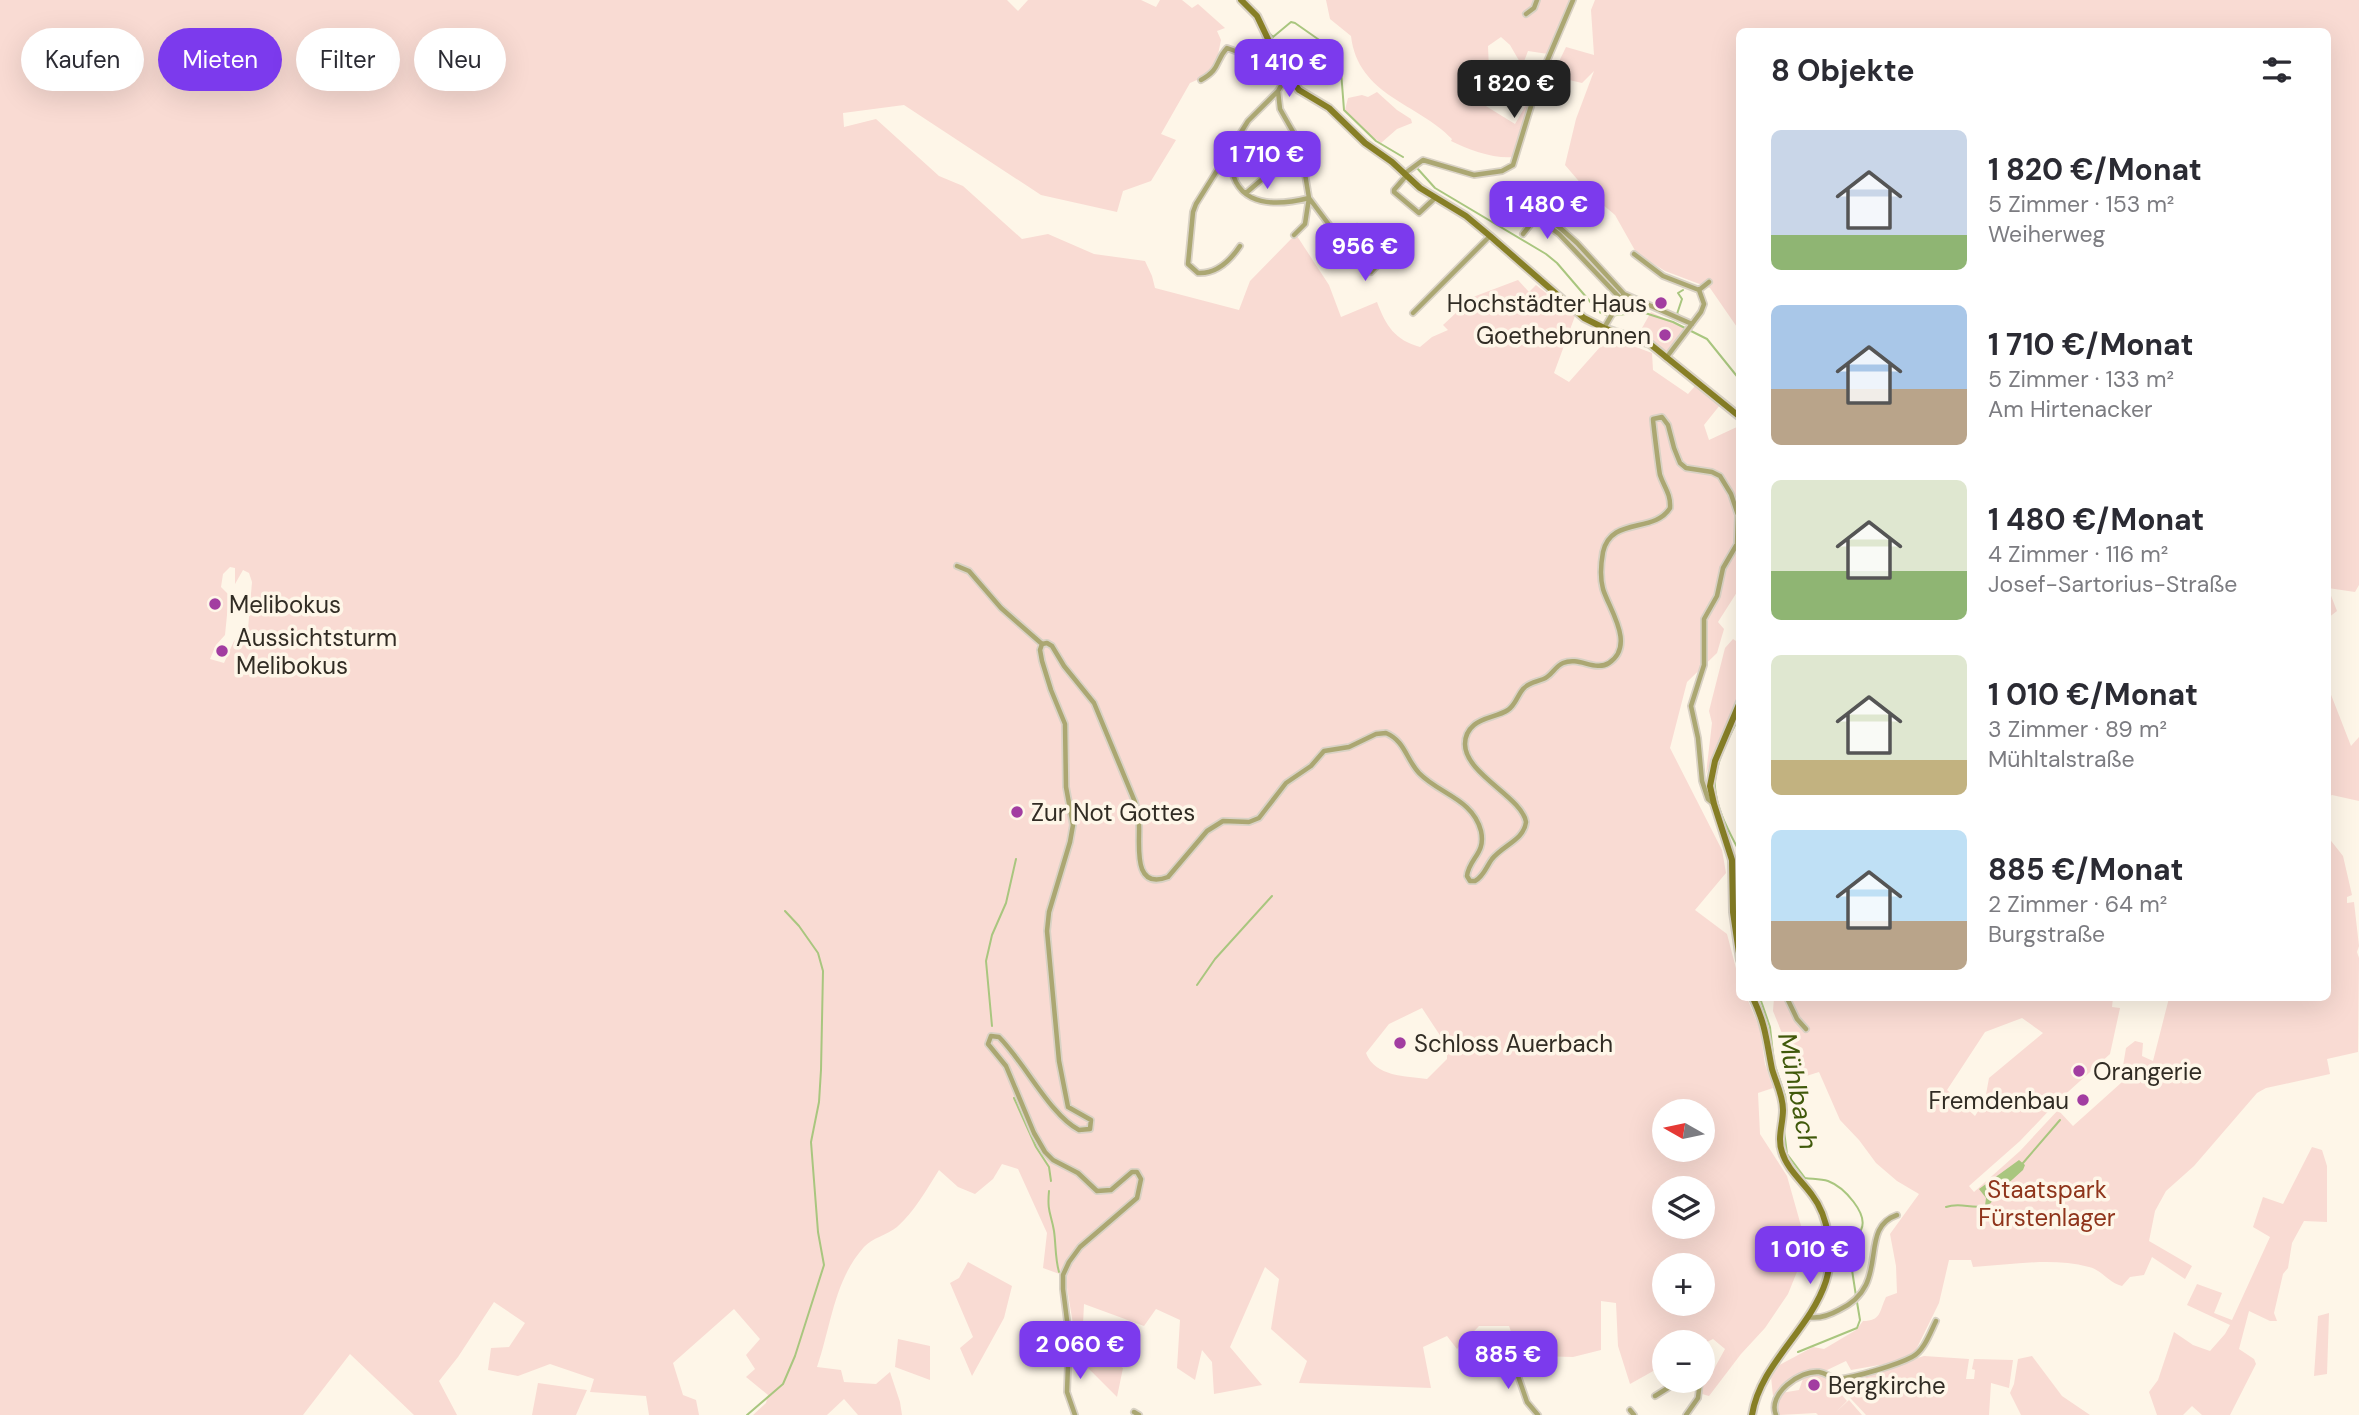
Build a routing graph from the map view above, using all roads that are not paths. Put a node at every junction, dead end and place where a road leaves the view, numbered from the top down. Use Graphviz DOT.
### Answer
graph roads {
  1 [pos="1241,0"];
  2 [pos="1537,0"];
  3 [pos="1573,0"];
  4 [pos="1526,14"];
  5 [pos="1279,62"];
  6 [pos="1288,74"];
  7 [pos="1201,80"];
  8 [pos="1278,91"];
  9 [pos="1231,145"];
  10 [pos="1220,163"];
  11 [pos="1230,164"];
  12 [pos="1279,168"];
  13 [pos="1405,175"];
  14 [pos="1552,186"];
  15 [pos="1246,193"];
  16 [pos="1309,198"];
  17 [pos="1499,198"];
  18 [pos="1434,199"];
  19 [pos="1541,211"];
  20 [pos="1536,217"];
  21 [pos="1357,227"];
  22 [pos="1294,234"];
  23 [pos="1523,234"];
  24 [pos="1490,236"];
  25 [pos="1577,243"];
  26 [pos="1240,246"];
  27 [pos="1573,248"];
  28 [pos="1634,254"];
  29 [pos="1709,282"];
  30 [pos="1699,290"];
  31 [pos="1623,296"];
  32 [pos="1413,313"];
  33 [pos="1604,328"];
  34 [pos="1690,328"];
  35 [pos="1666,358"];
  36 [pos="1736,414"];
  37 [pos="1736,509"];
  38 [pos="1736,546"];
  39 [pos="957,566"];
  40 [pos="1042,644"];
  41 [pos="1736,712"];
  42 [pos="1714,804"];
  43 [pos="1736,930"];
  44 [pos="1753,1001"];
  45 [pos="1788,1001"];
  46 [pos="1806,1029"];
  47 [pos="1896,1215"];
  48 [pos="1807,1317"];
  49 [pos="1936,1321"];
  50 [pos="1508,1347"];
  51 [pos="1660,1393"];
  52 [pos="1699,1393"];
  53 [pos="1655,1396"];
  54 [pos="1630,1409"];
  55 [pos="1075,1415"];
  56 [pos="1538,1415"];
  57 [pos="1634,1415"];
  58 [pos="1686,1415"];
  59 [pos="1752,1415"];
  60 [pos="1776,1415"];
  1 -- 5 [label="main road"];
  2 -- 4 [label="street"];
  3 -- 13 [label="street"];
  5 -- 6 [label="main road"];
  5 -- 7 [label="street"];
  6 -- 8 [label="street"];
  6 -- 13 [label="main road"];
  8 -- 9 [label="street"];
  8 -- 16 [label="street"];
  9 -- 10 [label="street"];
  9 -- 11 [label="street"];
  10 -- 11 [label="street"];
  10 -- 26 [label="street"];
  11 -- 15 [label="street"];
  12 -- 15 [label="street"];
  13 -- 18 [label="main road"];
  13 -- 18 [label="street"];
  14 -- 19 [label="street"];
  15 -- 16 [label="street"];
  16 -- 21 [label="street"];
  16 -- 22 [label="street"];
  17 -- 20 [label="street"];
  18 -- 24 [label="main road"];
  19 -- 20 [label="street"];
  19 -- 25 [label="street"];
  20 -- 23 [label="street"];
  20 -- 27 [label="street"];
  24 -- 32 [label="street"];
  24 -- 33 [label="main road"];
  25 -- 27 [label="street"];
  25 -- 31 [label="street"];
  27 -- 31 [label="street"];
  28 -- 30 [label="street"];
  29 -- 30 [label="street"];
  30 -- 34 [label="street"];
  31 -- 33 [label="street"];
  31 -- 34 [label="street"];
  33 -- 35 [label="main road"];
  34 -- 35 [label="street"];
  35 -- 36 [label="main road"];
  37 -- 40 [label="street"];
  38 -- 42 [label="street"];
  39 -- 40 [label="street"];
  40 -- 55 [label="street"];
  41 -- 42 [label="main road"];
  42 -- 43 [label="main road"];
  44 -- 48 [label="main road"];
  45 -- 46 [label="street"];
  47 -- 48 [label="street"];
  48 -- 59 [label="main road"];
  49 -- 60 [label="street"];
  50 -- 56 [label="street"];
  51 -- 53 [label="street"];
  52 -- 58 [label="street"];
  54 -- 57 [label="street"];
}
